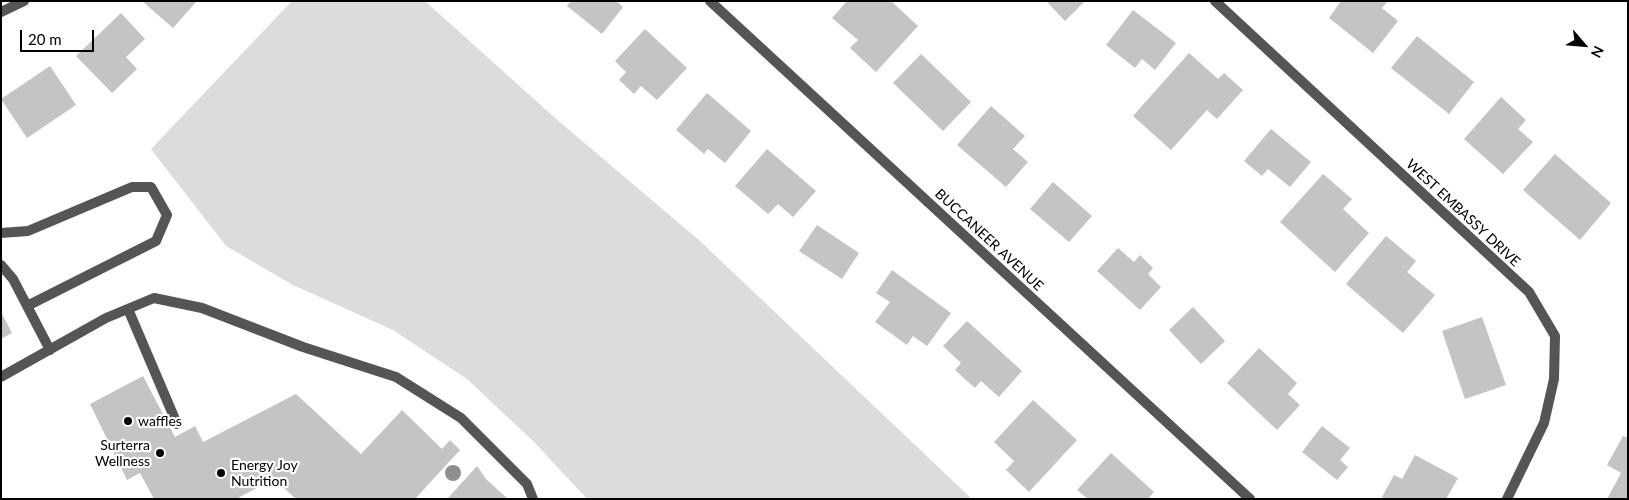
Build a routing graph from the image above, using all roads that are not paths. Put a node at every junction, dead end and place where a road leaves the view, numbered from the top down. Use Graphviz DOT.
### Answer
graph roads {
  1 [pos="24,1"];
  2 [pos="710,1"];
  3 [pos="1215,1"];
  4 [pos="1,12"];
  5 [pos="1,233"];
  6 [pos="1,266"];
  7 [pos="27,306"];
  8 [pos="128,310"];
  9 [pos="50,350"];
  10 [pos="1,377"];
  11 [pos="177,424"];
  12 [pos="533,499"];
  13 [pos="1250,499"];
  14 [pos="1507,499"];
  1 -- 4 [label="street"];
  2 -- 13 [label="street, BUCCANEER AVENUE"];
  3 -- 14 [label="street, WEST EMBASSY DRIVE"];
  5 -- 7 [label="street"];
  6 -- 7 [label="street"];
  7 -- 9 [label="street"];
  8 -- 9 [label="street"];
  8 -- 11 [label="street"];
  8 -- 12 [label="street"];
  9 -- 10 [label="street"];
}
